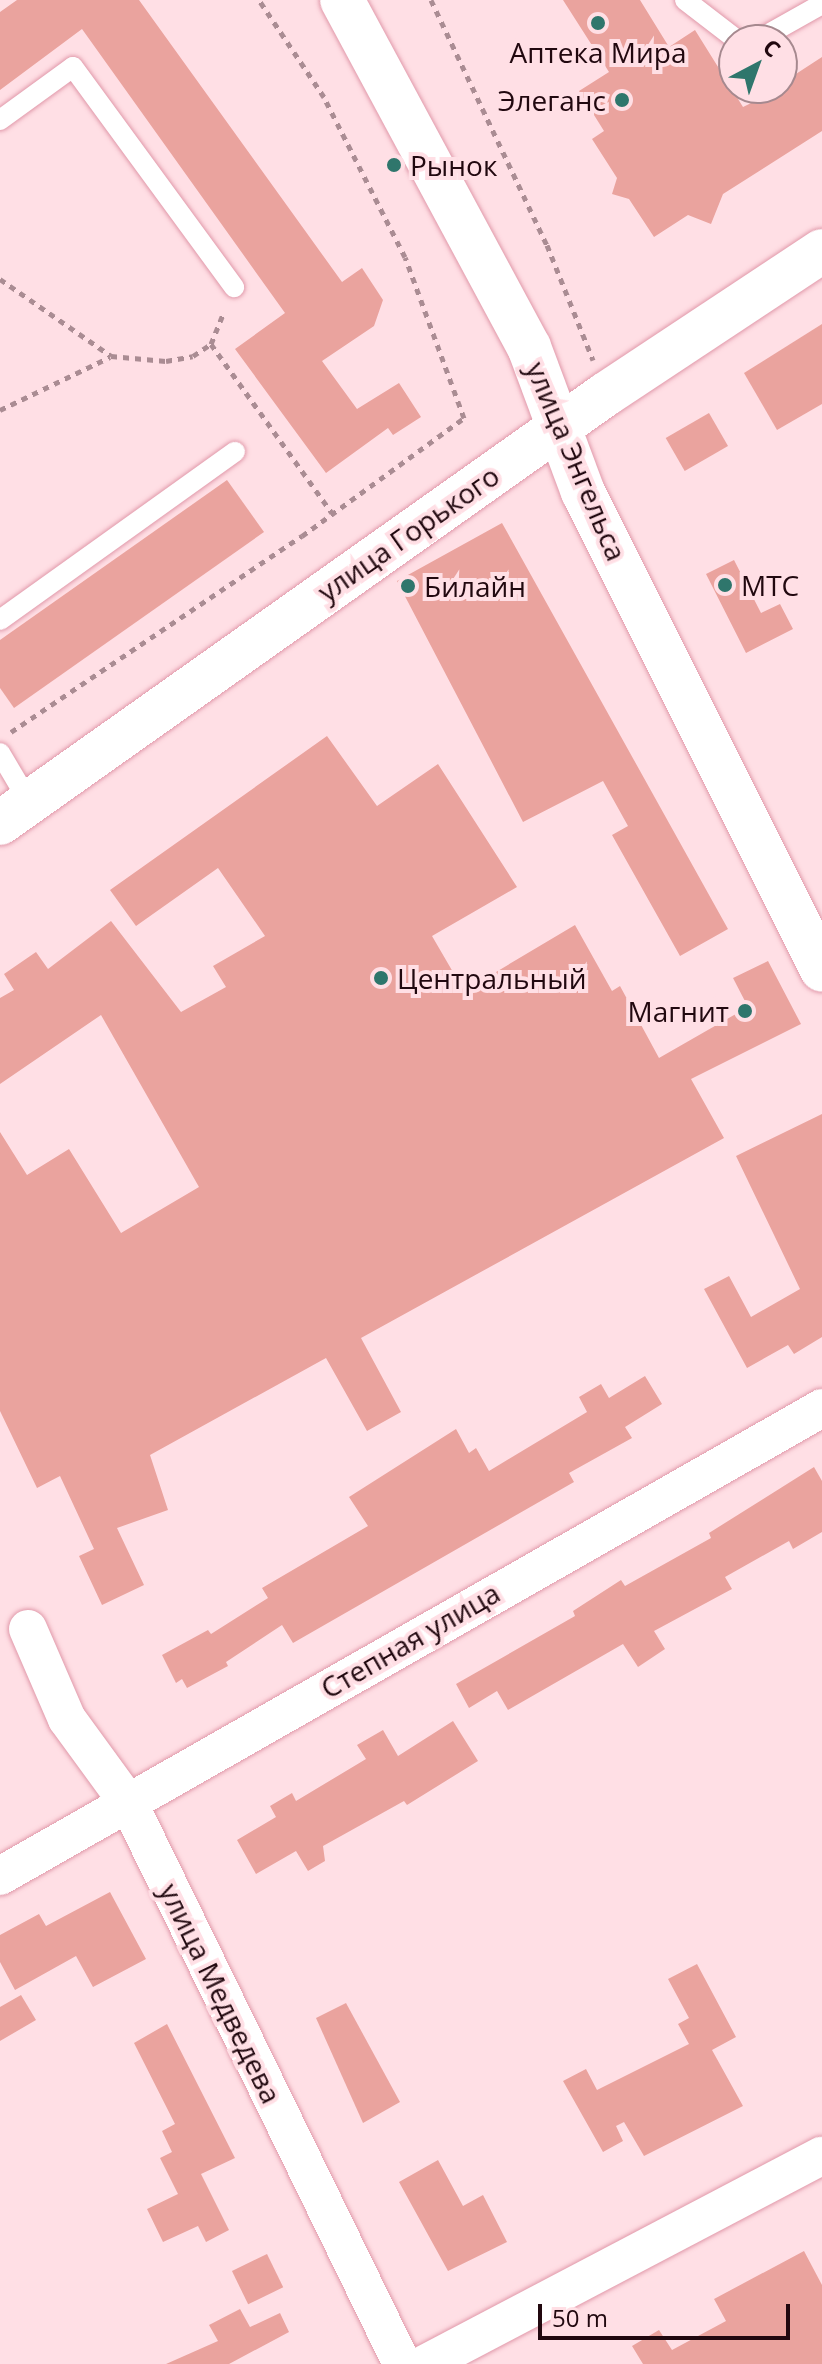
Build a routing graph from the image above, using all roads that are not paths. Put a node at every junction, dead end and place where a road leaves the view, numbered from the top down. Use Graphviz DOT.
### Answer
graph roads {
  1 [pos="342,0"];
  2 [pos="685,0"];
  3 [pos="822,4"];
  4 [pos="786,24"];
  5 [pos="718,25"];
  6 [pos="0,120"];
  7 [pos="822,251"];
  8 [pos="234,287"];
  9 [pos="560,426"];
  10 [pos="235,452"];
  11 [pos="0,620"];
  12 [pos="0,753"];
  13 [pos="14,812"];
  14 [pos="822,970"];
  15 [pos="822,1408"];
  16 [pos="28,1629"];
  17 [pos="129,1804"];
  18 [pos="0,1876"];
  19 [pos="822,2156"];
  20 [pos="402,2364"];
  21 [pos="425,2364"];
  1 -- 9 [label="street, улица Энгельса"];
  2 -- 5 [label="lane"];
  3 -- 4 [label="lane"];
  6 -- 8 [label="lane"];
  7 -- 9 [label="street, улица Горького"];
  9 -- 13 [label="street, улица Горького"];
  9 -- 14 [label="street, улица Энгельса"];
  10 -- 11 [label="lane"];
  12 -- 13 [label="lane"];
  15 -- 17 [label="street, Степная улица"];
  16 -- 17 [label="street, улица Медведева"];
  17 -- 18 [label="street, Степная улица"];
  17 -- 20 [label="street, улица Медведева"];
  19 -- 21 [label="street"];
}
